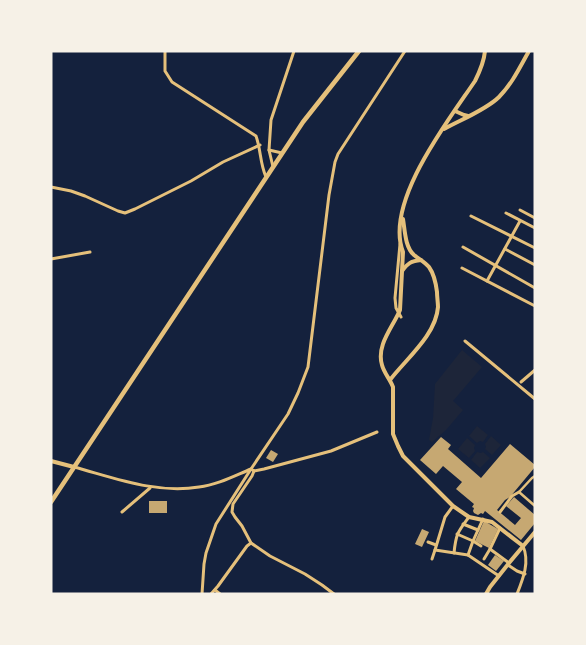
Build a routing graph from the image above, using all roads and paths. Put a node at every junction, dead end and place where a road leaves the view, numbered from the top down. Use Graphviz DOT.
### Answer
graph roads {
  1 [pos="165,51"];
  2 [pos="294,51"];
  3 [pos="359,51"];
  4 [pos="406,51"];
  5 [pos="485,51"];
  6 [pos="529,51"];
  7 [pos="455,110"];
  8 [pos="468,116"];
  9 [pos="442,130"];
  10 [pos="260,145"];
  11 [pos="269,150"];
  12 [pos="282,153"];
  13 [pos="273,167"];
  14 [pos="266,178"];
  15 [pos="51,187"];
  16 [pos="520,210"];
  17 [pos="506,214"];
  18 [pos="402,215"];
  19 [pos="471,216"];
  20 [pos="535,218"];
  21 [pos="520,221"];
  22 [pos="535,228"];
  23 [pos="511,236"];
  24 [pos="400,244"];
  25 [pos="463,247"];
  26 [pos="504,248"];
  27 [pos="535,248"];
  28 [pos="90,252"];
  29 [pos="51,259"];
  30 [pos="421,260"];
  31 [pos="495,265"];
  32 [pos="535,265"];
  33 [pos="462,268"];
  34 [pos="402,270"];
  35 [pos="486,280"];
  36 [pos="535,288"];
  37 [pos="535,306"];
  38 [pos="402,317"];
  39 [pos="466,341"];
  40 [pos="535,370"];
  41 [pos="390,380"];
  42 [pos="521,382"];
  43 [pos="535,399"];
  44 [pos="376,432"];
  45 [pos="51,461"];
  46 [pos="74,467"];
  47 [pos="252,470"];
  48 [pos="535,476"];
  49 [pos="151,487"];
  50 [pos="518,492"];
  51 [pos="51,502"];
  52 [pos="453,506"];
  53 [pos="535,506"];
  54 [pos="122,512"];
  55 [pos="500,512"];
  56 [pos="469,517"];
  57 [pos="483,520"];
  58 [pos="464,524"];
  59 [pos="500,528"];
  60 [pos="478,530"];
  61 [pos="535,532"];
  62 [pos="457,534"];
  63 [pos="473,540"];
  64 [pos="428,542"];
  65 [pos="251,543"];
  66 [pos="436,545"];
  67 [pos="481,546"];
  68 [pos="523,546"];
  69 [pos="490,549"];
  70 [pos="435,550"];
  71 [pos="454,553"];
  72 [pos="468,555"];
  73 [pos="432,559"];
  74 [pos="482,561"];
  75 [pos="508,564"];
  76 [pos="525,574"];
  77 [pos="499,576"];
  78 [pos="215,590"];
  79 [pos="202,594"];
  80 [pos="211,594"];
  81 [pos="220,594"];
  82 [pos="334,594"];
  83 [pos="486,594"];
  84 [pos="517,594"];
  1 -- 10 [label="street"];
  2 -- 11 [label="street"];
  3 -- 12 [label="main road"];
  4 -- 47 [label="street"];
  5 -- 7 [label="street"];
  6 -- 8 [label="street"];
  7 -- 8 [label="street"];
  7 -- 9 [label="street"];
  8 -- 9 [label="street"];
  9 -- 18 [label="street"];
  10 -- 14 [label="street"];
  10 -- 15 [label="street"];
  11 -- 12 [label="street"];
  11 -- 13 [label="street"];
  12 -- 13 [label="main road"];
  13 -- 14 [label="main road"];
  14 -- 46 [label="main road"];
  16 -- 20 [label="street"];
  17 -- 21 [label="street"];
  18 -- 24 [label="street"];
  18 -- 30 [label="street"];
  19 -- 23 [label="street"];
  21 -- 22 [label="street"];
  21 -- 23 [label="street"];
  23 -- 26 [label="street"];
  23 -- 27 [label="street"];
  24 -- 34 [label="street"];
  24 -- 38 [label="street"];
  25 -- 31 [label="street"];
  26 -- 31 [label="street"];
  26 -- 32 [label="street"];
  28 -- 29 [label="street"];
  30 -- 34 [label="street"];
  30 -- 41 [label="street"];
  31 -- 35 [label="street"];
  31 -- 36 [label="street"];
  33 -- 35 [label="street"];
  34 -- 41 [label="street"];
  35 -- 37 [label="street"];
  39 -- 43 [label="street"];
  40 -- 42 [label="street"];
  41 -- 52 [label="street"];
  44 -- 47 [label="street"];
  45 -- 46 [label="street"];
  46 -- 49 [label="street"];
  46 -- 51 [label="main road"];
  47 -- 49 [label="street"];
  47 -- 65 [label="street"];
  47 -- 79 [label="street"];
  48 -- 50 [label="street"];
  49 -- 54 [label="street"];
  50 -- 53 [label="street"];
  50 -- 55 [label="street"];
  52 -- 56 [label="street"];
  52 -- 66 [label="street"];
  56 -- 57 [label="street"];
  56 -- 58 [label="street"];
  57 -- 59 [label="street"];
  57 -- 60 [label="street"];
  58 -- 60 [label="street"];
  58 -- 62 [label="street"];
  59 -- 68 [label="street"];
  59 -- 69 [label="street"];
  60 -- 63 [label="street"];
  61 -- 68 [label="street"];
  62 -- 63 [label="street"];
  62 -- 71 [label="street"];
  63 -- 67 [label="street"];
  63 -- 72 [label="street"];
  64 -- 66 [label="street"];
  65 -- 78 [label="street"];
  65 -- 82 [label="street"];
  66 -- 70 [label="street"];
  68 -- 75 [label="street"];
  68 -- 76 [label="street"];
  69 -- 74 [label="street"];
  69 -- 75 [label="street"];
  70 -- 71 [label="street"];
  70 -- 73 [label="street"];
  71 -- 72 [label="street"];
  72 -- 74 [label="street"];
  74 -- 77 [label="street"];
  75 -- 76 [label="street"];
  75 -- 77 [label="street"];
  76 -- 84 [label="street"];
  77 -- 83 [label="street"];
  78 -- 80 [label="street"];
  78 -- 81 [label="street"];
}
